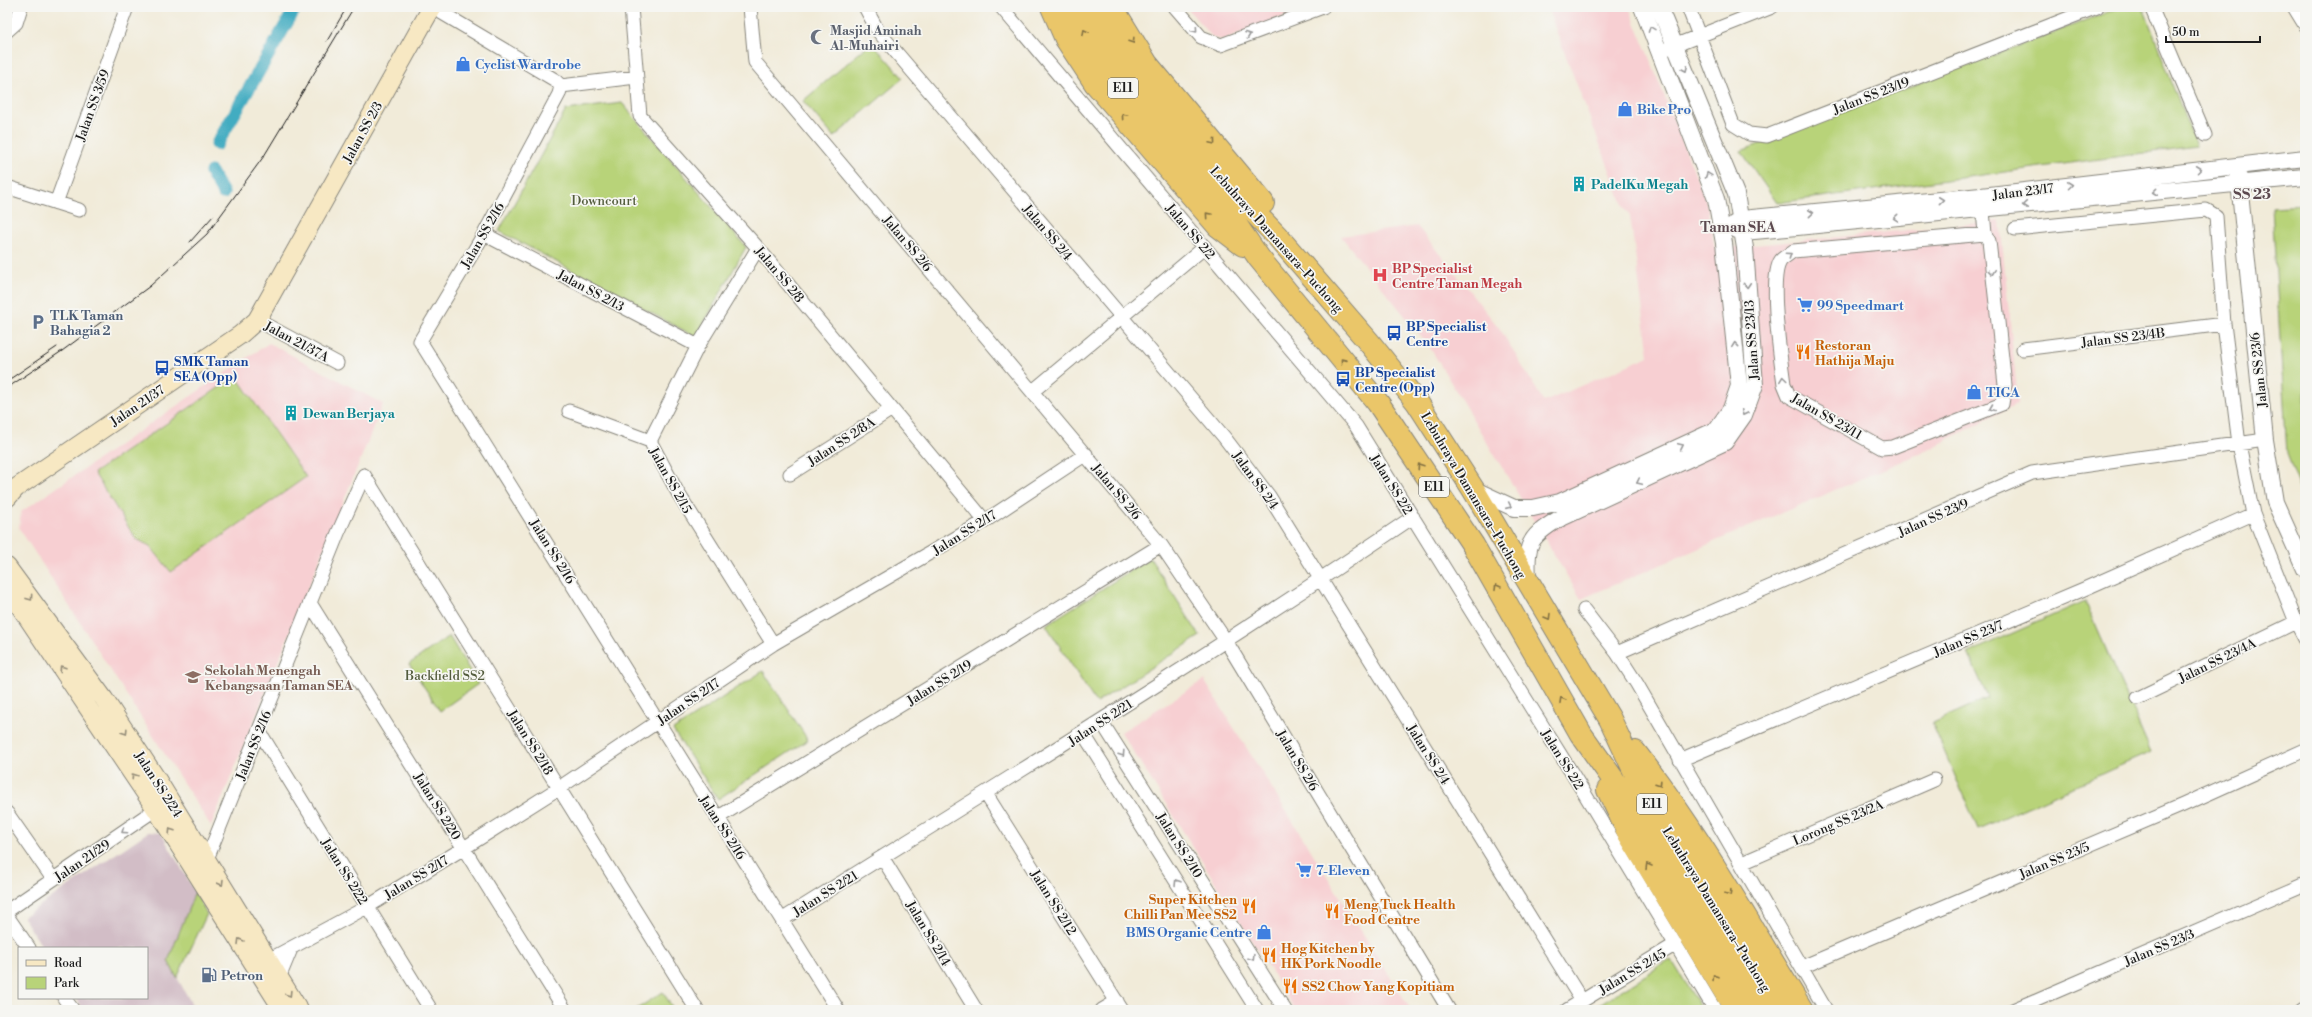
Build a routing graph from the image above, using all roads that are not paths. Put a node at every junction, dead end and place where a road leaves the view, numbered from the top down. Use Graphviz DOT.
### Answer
graph roads {
  1 [pos="21,7"];
  2 [pos="127,7"];
  3 [pos="432,7"];
  4 [pos="630,7"];
  5 [pos="750,7"];
  6 [pos="865,7"];
  7 [pos="1000,7"];
  8 [pos="1052,7"];
  9 [pos="1072,7"];
  10 [pos="1090,7"];
  11 [pos="1112,7"];
  12 [pos="1175,7"];
  13 [pos="1323,7"];
  14 [pos="1642,7"];
  15 [pos="1659,7"];
  16 [pos="1688,7"];
  17 [pos="1772,7"];
  18 [pos="2097,7"];
  19 [pos="2151,7"];
  20 [pos="2294,7"];
  21 [pos="2305,25"];
  22 [pos="7,31"];
  23 [pos="1699,36"];
  24 [pos="1675,45"];
  25 [pos="1660,51"];
  26 [pos="636,77"];
  27 [pos="561,86"];
  28 [pos="2205,135"];
  29 [pos="1191,157"];
  30 [pos="2305,158"];
  31 [pos="2237,164"];
  32 [pos="2305,177"];
  33 [pos="2240,183"];
  34 [pos="10,190"];
  35 [pos="1736,194"];
  36 [pos="56,203"];
  37 [pos="1982,203"];
  38 [pos="79,210"];
  39 [pos="1720,212"];
  40 [pos="1774,223"];
  41 [pos="1739,226"];
  42 [pos="2015,229"];
  43 [pos="484,234"];
  44 [pos="1985,234"];
  45 [pos="1277,236"];
  46 [pos="1724,243"];
  47 [pos="758,248"];
  48 [pos="1205,248"];
  49 [pos="292,258"];
  50 [pos="1260,258"];
  51 [pos="1745,259"];
  52 [pos="1121,318"];
  53 [pos="257,320"];
  54 [pos="2224,324"];
  55 [pos="698,346"];
  56 [pos="2023,349"];
  57 [pos="336,363"];
  58 [pos="1033,391"];
  59 [pos="892,409"];
  60 [pos="569,411"];
  61 [pos="2265,440"];
  62 [pos="650,441"];
  63 [pos="2239,444"];
  64 [pos="1086,454"];
  65 [pos="790,474"];
  66 [pos="364,475"];
  67 [pos="1473,489"];
  68 [pos="10,493"];
  69 [pos="2254,514"];
  70 [pos="1413,518"];
  71 [pos="985,521"];
  72 [pos="1162,545"];
  73 [pos="7,567"];
  74 [pos="2305,569"];
  75 [pos="1321,580"];
  76 [pos="1528,584"];
  77 [pos="7,586"];
  78 [pos="310,603"];
  79 [pos="1584,610"];
  80 [pos="2296,622"];
  81 [pos="2305,639"];
  82 [pos="1226,641"];
  83 [pos="773,644"];
  84 [pos="1617,652"];
  85 [pos="2138,698"];
  86 [pos="1610,719"];
  87 [pos="1101,721"];
  88 [pos="658,722"];
  89 [pos="259,731"];
  90 [pos="1083,734"];
  91 [pos="1581,734"];
  92 [pos="2305,750"];
  93 [pos="1680,760"];
  94 [pos="156,778"];
  95 [pos="1934,780"];
  96 [pos="559,788"];
  97 [pos="986,794"];
  98 [pos="156,808"];
  99 [pos="7,813"];
  100 [pos="717,818"];
  101 [pos="464,848"];
  102 [pos="882,857"];
  103 [pos="207,859"];
  104 [pos="1742,864"];
  105 [pos="53,879"];
  106 [pos="2305,884"];
  107 [pos="1693,888"];
  108 [pos="367,907"];
  109 [pos="7,911"];
  110 [pos="7,916"];
  111 [pos="783,919"];
  112 [pos="1676,944"];
  113 [pos="28,947"];
  114 [pos="291,949"];
  115 [pos="262,964"];
  116 [pos="1802,967"];
  117 [pos="279,978"];
  118 [pos="65,999"];
  119 [pos="1582,1001"];
  120 [pos="1119,1006"];
  121 [pos="277,1008"];
  122 [pos="73,1010"];
  123 [pos="299,1010"];
  124 [pos="431,1010"];
  125 [pos="565,1010"];
  126 [pos="698,1010"];
  127 [pos="838,1010"];
  128 [pos="976,1010"];
  129 [pos="1102,1010"];
  130 [pos="1257,1010"];
  131 [pos="1285,1010"];
  132 [pos="1449,1010"];
  133 [pos="1567,1010"];
  134 [pos="1715,1010"];
  135 [pos="1736,1010"];
  136 [pos="1758,1010"];
  137 [pos="1779,1010"];
  138 [pos="1802,1010"];
  139 [pos="1826,1010"];
  140 [pos="2013,1010"];
  1 -- 22 [label="street"];
  2 -- 36 [label="street, Jalan SS 3/59"];
  3 -- 27 [label="street"];
  3 -- 49 [label="main road, Jalan SS 2/3"];
  4 -- 26 [label="street, Jalan SS 2/8"];
  5 -- 58 [label="street, Jalan SS 2/6"];
  6 -- 52 [label="street, Jalan SS 2/4"];
  7 -- 48 [label="street, Jalan SS 2/2"];
  50 -- 8 [label="highway, one-way"];
  29 -- 9 [label="highway, Lebuhraya Damansara–Puchong / E11, one-way"];
  10 -- 29 [label="highway, Lebuhraya Damansara–Puchong / E11"];
  11 -- 45 [label="highway, one-way"];
  12 -- 13 [label="street, one-way"];
  25 -- 14 [label="street, Jalan SS 23/13, one-way"];
  15 -- 24 [label="street, Jalan SS 23/13"];
  16 -- 23 [label="street, Jalan SS 23/19"];
  17 -- 23 [label="street"];
  18 -- 23 [label="street, Jalan SS 23/19"];
  19 -- 28 [label="street"];
  20 -- 21 [label="street"];
  23 -- 24 [label="street"];
  24 -- 25 [label="street"];
  24 -- 35 [label="street, Jalan SS 23/13, one-way"];
  39 -- 25 [label="street, Jalan SS 23/13, one-way"];
  26 -- 27 [label="street"];
  26 -- 47 [label="street, Jalan SS 2/8"];
  27 -- 43 [label="street, Jalan SS 2/16"];
  29 -- 45 [label="highway, Lebuhraya Damansara–Puchong / E11"];
  29 -- 50 [label="highway, Lebuhraya Damansara–Puchong / E11"];
  30 -- 31 [label="street, Jalan 23/17"];
  31 -- 33 [label="street, Jalan SS 23/6"];
  37 -- 31 [label="street, Jalan 23/17, one-way"];
  32 -- 33 [label="street, Jalan 23/17"];
  33 -- 37 [label="street, Jalan 23/17, one-way"];
  33 -- 61 [label="street, Jalan SS 23/6"];
  34 -- 36 [label="street"];
  35 -- 40 [label="street"];
  35 -- 41 [label="street, Jalan SS 23/13"];
  36 -- 38 [label="street"];
  37 -- 40 [label="street, Jalan 23/17"];
  37 -- 44 [label="street, Jalan SS 23/11"];
  39 -- 41 [label="street"];
  39 -- 46 [label="street, Jalan SS 23/13"];
  40 -- 41 [label="street, Jalan 23/17"];
  40 -- 51 [label="street"];
  41 -- 46 [label="street"];
  41 -- 51 [label="street, Jalan SS 23/13"];
  42 -- 54 [label="street"];
  43 -- 55 [label="street, Jalan SS 2/13"];
  43 -- 88 [label="street, Jalan SS 2/16"];
  44 -- 44 [label="street, Jalan SS 23/11, one-way"];
  45 -- 67 [label="highway, Lebuhraya Damansara–Puchong / E11"];
  67 -- 46 [label="street, Jalan SS 23/13, one-way"];
  47 -- 55 [label="street, Jalan SS 2/15"];
  47 -- 59 [label="street, Jalan SS 2/8"];
  48 -- 52 [label="street"];
  48 -- 70 [label="street, Jalan SS 2/2"];
  49 -- 53 [label="main road, Jalan 21/37"];
  91 -- 50 [label="highway, Lebuhraya Damansara–Puchong / E11, one-way"];
  51 -- 76 [label="street, Jalan SS 23/13, one-way"];
  52 -- 58 [label="street"];
  52 -- 75 [label="street, Jalan SS 2/4"];
  53 -- 57 [label="street, Jalan 21/37A"];
  53 -- 68 [label="main road, Jalan 21/37"];
  54 -- 56 [label="street, Jalan SS 23/4B"];
  54 -- 63 [label="street"];
  55 -- 62 [label="street, Jalan SS 2/15"];
  58 -- 64 [label="street, Jalan SS 2/6"];
  59 -- 65 [label="street, Jalan SS 2/8A"];
  59 -- 71 [label="street, Jalan SS 2/8"];
  60 -- 62 [label="street"];
  61 -- 63 [label="street, Jalan SS 23/9"];
  61 -- 74 [label="street, Jalan SS 23/6"];
  62 -- 83 [label="street, Jalan SS 2/15"];
  63 -- 69 [label="street"];
  63 -- 84 [label="street, Jalan SS 23/9"];
  64 -- 71 [label="street, Jalan SS 2/17"];
  64 -- 72 [label="street, Jalan SS 2/6"];
  66 -- 78 [label="street, Jalan SS 2/16"];
  66 -- 96 [label="street, Jalan SS 2/18"];
  67 -- 76 [label="highway, Lebuhraya Damansara–Puchong / E11"];
  69 -- 80 [label="street"];
  69 -- 93 [label="street, Jalan SS 23/7"];
  70 -- 75 [label="street, Jalan SS 2/21"];
  70 -- 112 [label="street, Jalan SS 2/2"];
  71 -- 83 [label="street, Jalan SS 2/17"];
  72 -- 82 [label="street, Jalan SS 2/6"];
  72 -- 100 [label="street, Jalan SS 2/19"];
  73 -- 94 [label="main road, Jalan SS 2/24, one-way"];
  75 -- 82 [label="street, Jalan SS 2/21"];
  75 -- 119 [label="street, Jalan SS 2/4"];
  76 -- 86 [label="highway, Lebuhraya Damansara–Puchong / E11, one-way"];
  98 -- 77 [label="main road, Jalan SS 2/24, one-way"];
  78 -- 89 [label="street, Jalan SS 2/16"];
  78 -- 101 [label="street, Jalan SS 2/20"];
  79 -- 84 [label="street"];
  80 -- 81 [label="street"];
  80 -- 85 [label="street, Jalan SS 23/4A"];
  82 -- 87 [label="street, Jalan SS 2/21"];
  82 -- 132 [label="street, Jalan SS 2/6"];
  83 -- 88 [label="street, Jalan SS 2/17"];
  84 -- 93 [label="street"];
  86 -- 107 [label="highway, Lebuhraya Damansara–Puchong / E11"];
  86 -- 138 [label="highway, one-way"];
  87 -- 90 [label="street, Jalan SS 2/21"];
  87 -- 131 [label="street, Jalan SS 2/10, one-way"];
  88 -- 96 [label="street, Jalan SS 2/17"];
  88 -- 100 [label="street, Jalan SS 2/16"];
  89 -- 103 [label="street, Jalan SS 2/16"];
  89 -- 108 [label="street, Jalan SS 2/22"];
  90 -- 97 [label="street, Jalan SS 2/21"];
  130 -- 90 [label="street, Jalan SS 2/10, one-way"];
  91 -- 107 [label="highway, Lebuhraya Damansara–Puchong / E11"];
  135 -- 91 [label="highway, one-way"];
  92 -- 116 [label="street, Jalan SS 23/5"];
  93 -- 104 [label="street"];
  94 -- 98 [label="main road"];
  94 -- 103 [label="main road, Jalan SS 2/24"];
  95 -- 104 [label="street, Lorong SS 23/2A"];
  96 -- 101 [label="street, Jalan SS 2/17"];
  96 -- 126 [label="street, Jalan SS 2/18"];
  97 -- 102 [label="street, Jalan SS 2/21"];
  97 -- 120 [label="street, Jalan SS 2/12"];
  98 -- 105 [label="street, Jalan 21/29, one-way"];
  115 -- 98 [label="main road, Jalan SS 2/24, one-way"];
  99 -- 105 [label="street"];
  100 -- 111 [label="street, Jalan SS 2/16"];
  101 -- 108 [label="street, Jalan SS 2/17"];
  101 -- 125 [label="street, Jalan SS 2/20"];
  102 -- 111 [label="street, Jalan SS 2/21"];
  102 -- 128 [label="street, Jalan SS 2/14"];
  103 -- 115 [label="main road, Jalan SS 2/24, one-way"];
  104 -- 116 [label="street"];
  105 -- 109 [label="street, Jalan 21/29"];
  106 -- 140 [label="street, Jalan SS 23/3"];
  107 -- 136 [label="highway, Lebuhraya Damansara–Puchong / E11"];
  107 -- 137 [label="highway, Lebuhraya Damansara–Puchong / E11"];
  108 -- 114 [label="street, Jalan SS 2/17"];
  108 -- 124 [label="street, Jalan SS 2/22"];
  110 -- 113 [label="street"];
  111 -- 127 [label="street, Jalan SS 2/16"];
  112 -- 119 [label="street, Jalan SS 2/45"];
  112 -- 134 [label="street, Jalan SS 2/2"];
  114 -- 115 [label="street, Jalan SS 2/17"];
  114 -- 117 [label="street"];
  115 -- 117 [label="main road, Jalan SS 2/24"];
  115 -- 121 [label="main road, Jalan SS 2/24"];
  116 -- 139 [label="street"];
  117 -- 123 [label="main road, Jalan SS 2/24, one-way"];
  118 -- 122 [label="street"];
  119 -- 133 [label="street, Jalan SS 2/45"];
  120 -- 129 [label="street"];
}
